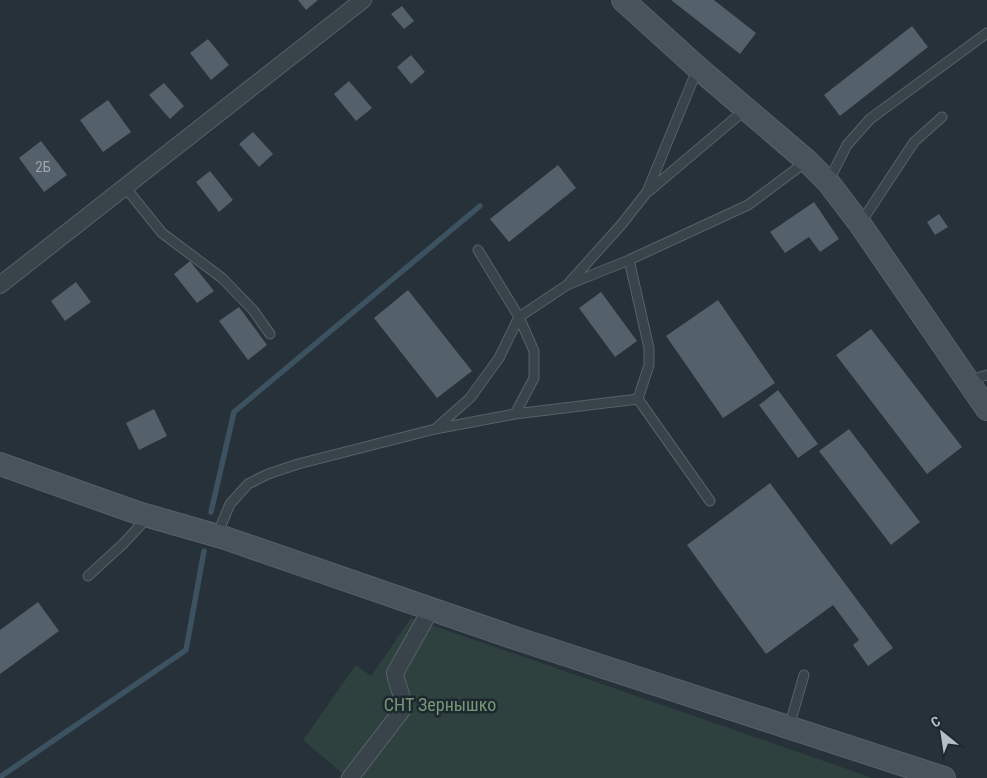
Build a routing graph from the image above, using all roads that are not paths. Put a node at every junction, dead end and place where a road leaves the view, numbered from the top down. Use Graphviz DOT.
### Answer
graph roads {
  1 [pos="363,0"];
  2 [pos="623,0"];
  3 [pos="987,33"];
  4 [pos="698,68"];
  5 [pos="746,109"];
  6 [pos="942,117"];
  7 [pos="807,161"];
  8 [pos="828,182"];
  9 [pos="125,187"];
  10 [pos="647,192"];
  11 [pos="860,224"];
  12 [pos="478,250"];
  13 [pos="628,260"];
  14 [pos="0,284"];
  15 [pos="567,285"];
  16 [pos="519,317"];
  17 [pos="270,334"];
  18 [pos="977,378"];
  19 [pos="638,399"];
  20 [pos="987,409"];
  21 [pos="516,414"];
  22 [pos="435,429"];
  23 [pos="0,464"];
  24 [pos="710,501"];
  25 [pos="148,516"];
  26 [pos="217,536"];
  27 [pos="88,576"];
  28 [pos="431,609"];
  29 [pos="804,675"];
  30 [pos="789,728"];
  31 [pos="356,776"];
  32 [pos="944,778"];
  1 -- 9 [label="street"];
  2 -- 4 [label="street"];
  3 -- 8 [label="lane"];
  4 -- 5 [label="street"];
  4 -- 10 [label="lane"];
  5 -- 7 [label="street"];
  5 -- 10 [label="lane"];
  6 -- 11 [label="lane"];
  7 -- 8 [label="street"];
  7 -- 13 [label="lane"];
  8 -- 11 [label="street"];
  9 -- 14 [label="street"];
  9 -- 17 [label="lane"];
  10 -- 15 [label="lane"];
  11 -- 18 [label="street"];
  12 -- 16 [label="lane"];
  13 -- 15 [label="lane"];
  13 -- 19 [label="lane"];
  15 -- 16 [label="lane"];
  16 -- 21 [label="lane"];
  16 -- 22 [label="lane"];
  18 -- 20 [label="street"];
  19 -- 21 [label="lane"];
  19 -- 24 [label="lane"];
  21 -- 22 [label="lane"];
  22 -- 26 [label="lane"];
  23 -- 25 [label="street"];
  25 -- 26 [label="street"];
  25 -- 27 [label="lane"];
  26 -- 28 [label="street"];
  28 -- 30 [label="street"];
  28 -- 31 [label="street"];
  29 -- 30 [label="lane"];
  30 -- 32 [label="street"];
}
